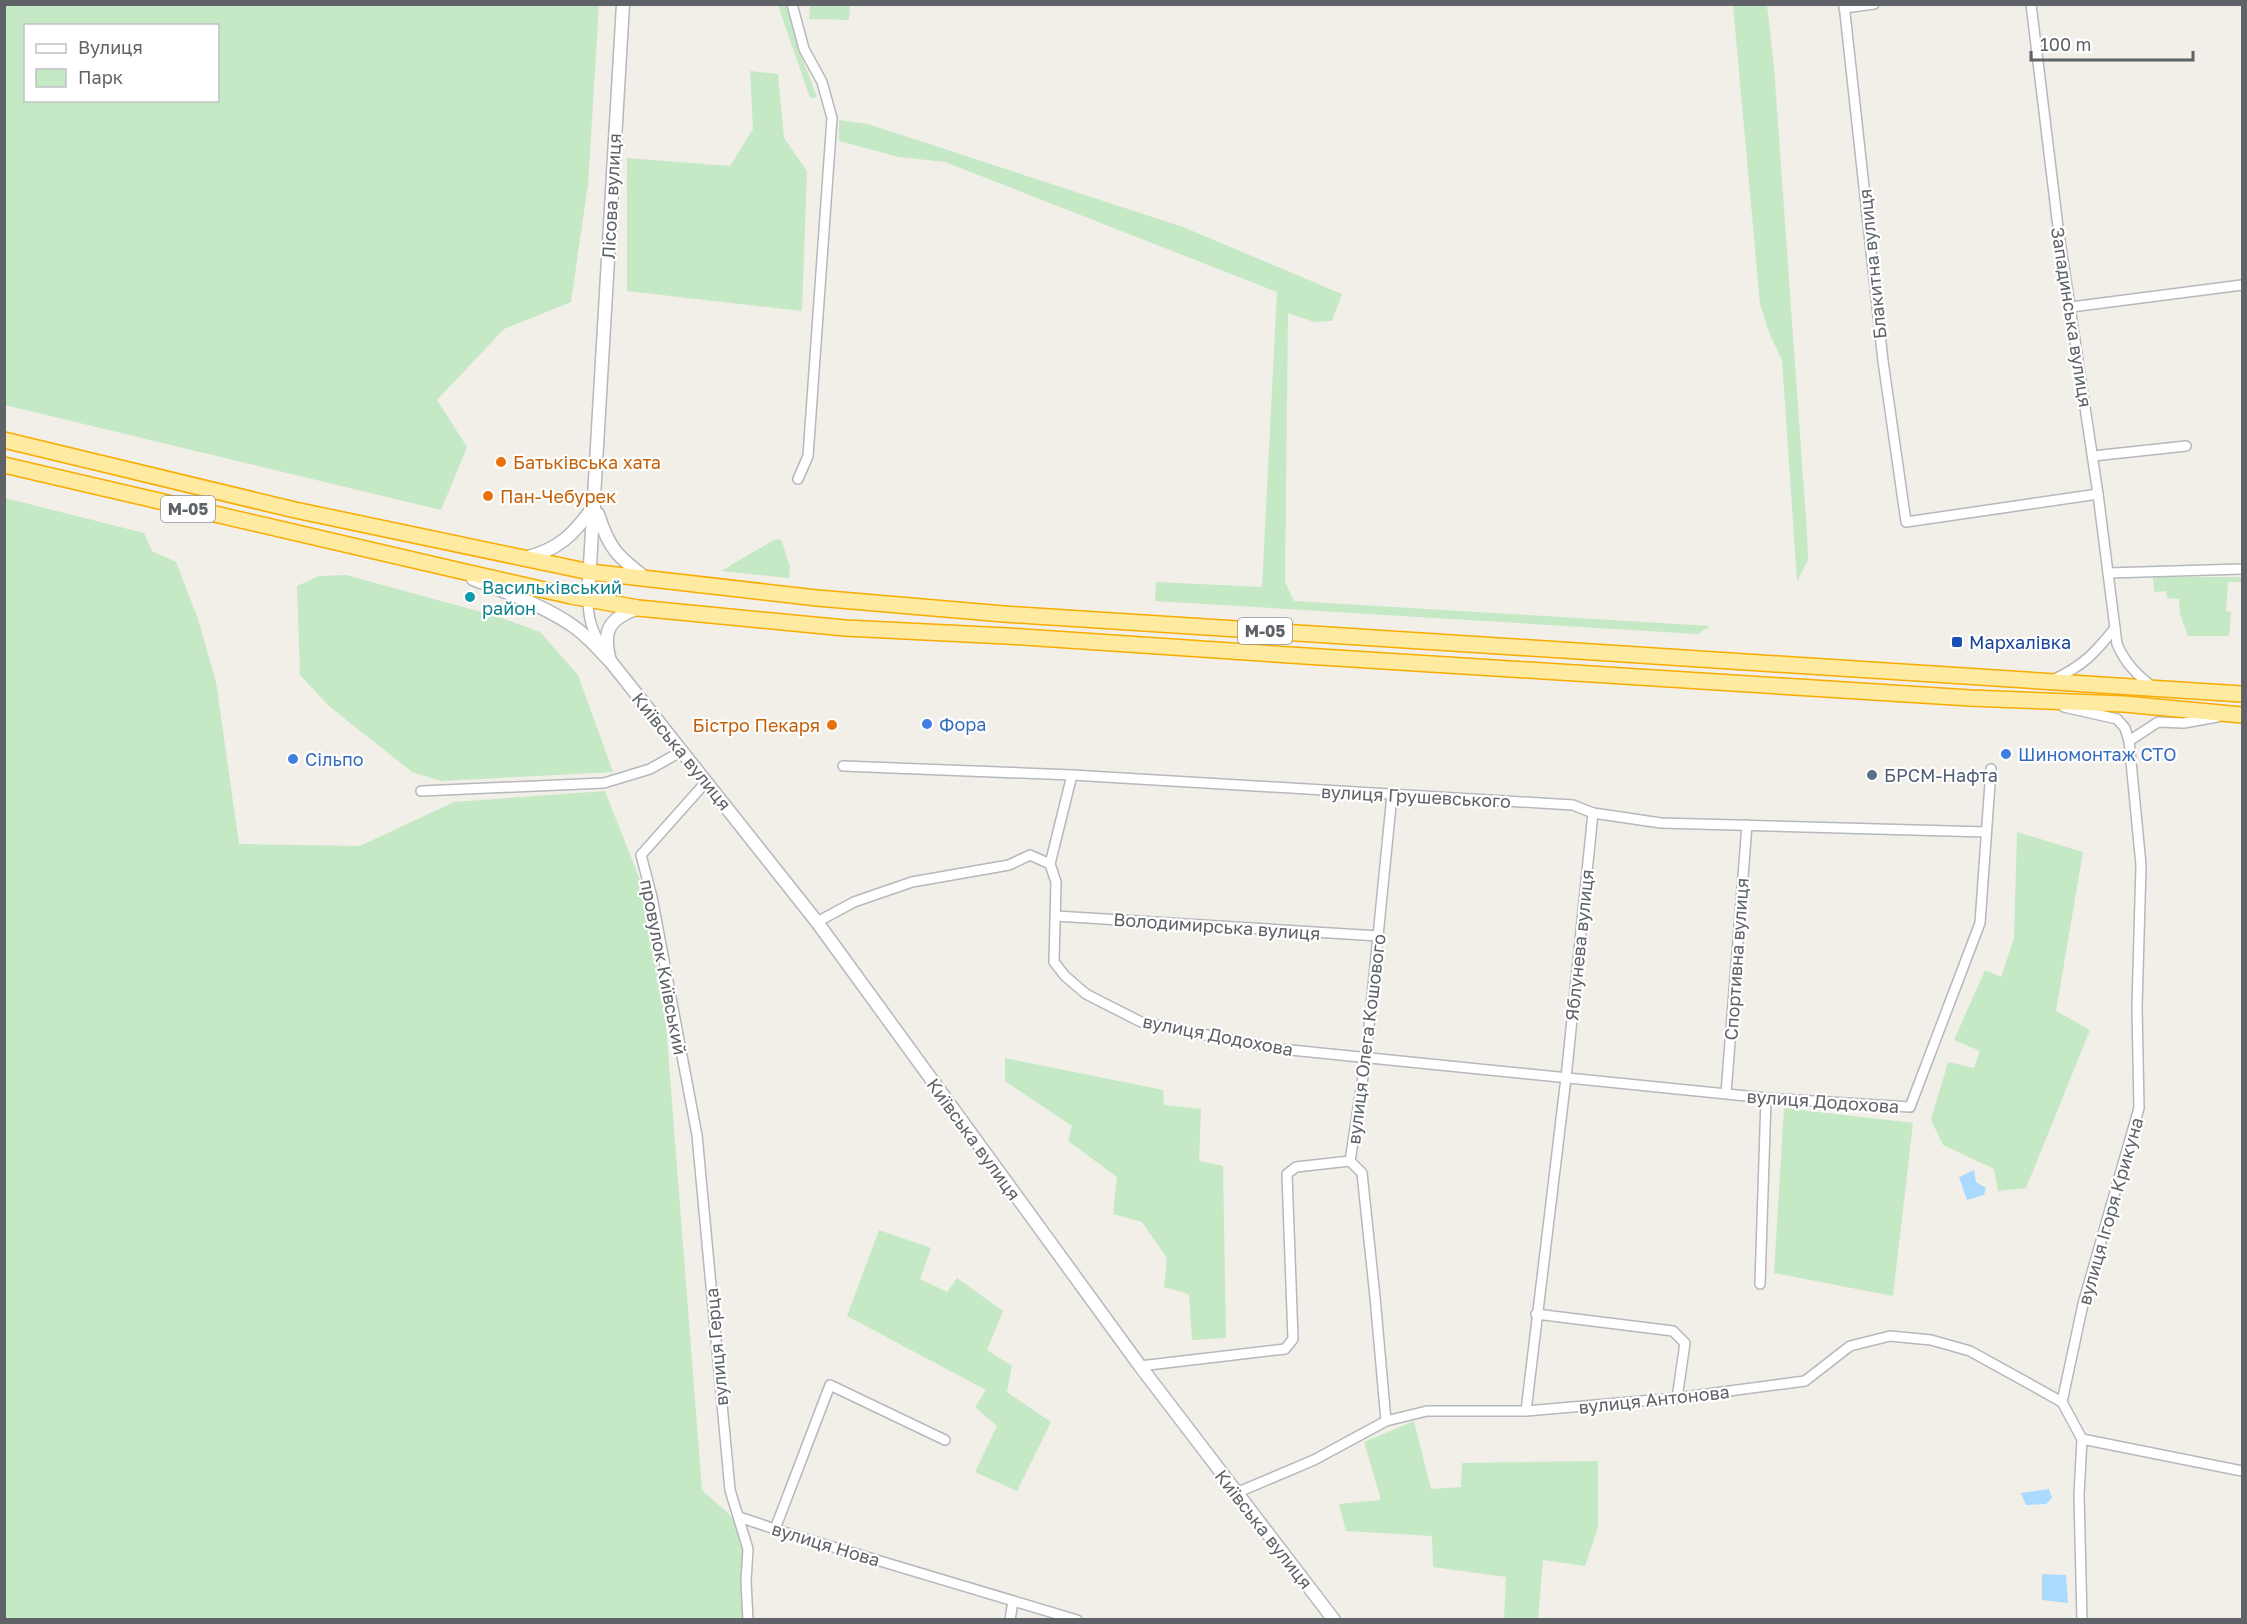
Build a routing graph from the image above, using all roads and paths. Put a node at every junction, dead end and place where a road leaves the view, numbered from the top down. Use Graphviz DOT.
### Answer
graph roads {
  1 [pos="622,4"];
  2 [pos="792,4"];
  3 [pos="1874,4"];
  4 [pos="2031,4"];
  5 [pos="1844,6"];
  6 [pos="2242,285"];
  7 [pos="2072,307"];
  8 [pos="4,440"];
  9 [pos="2186,446"];
  10 [pos="2092,456"];
  11 [pos="4,465"];
  12 [pos="798,479"];
  13 [pos="2098,494"];
  14 [pos="595,505"];
  15 [pos="524,558"];
  16 [pos="448,568"];
  17 [pos="2242,569"];
  18 [pos="590,572"];
  19 [pos="2108,573"];
  20 [pos="648,580"];
  21 [pos="588,599"];
  22 [pos="638,608"];
  23 [pos="2115,628"];
  24 [pos="611,662"];
  25 [pos="2049,682"];
  26 [pos="2154,688"];
  27 [pos="2242,694"];
  28 [pos="2043,701"];
  29 [pos="2239,714"];
  30 [pos="2129,741"];
  31 [pos="682,752"];
  32 [pos="843,766"];
  33 [pos="1991,769"];
  34 [pos="1072,775"];
  35 [pos="706,782"];
  36 [pos="421,791"];
  37 [pos="1392,795"];
  38 [pos="1593,813"];
  39 [pos="1747,825"];
  40 [pos="1986,832"];
  41 [pos="1050,864"];
  42 [pos="1056,916"];
  43 [pos="817,922"];
  44 [pos="1379,936"];
  45 [pos="1366,1057"];
  46 [pos="1566,1078"];
  47 [pos="1726,1093"];
  48 [pos="1766,1098"];
  49 [pos="1350,1161"];
  50 [pos="700,1175"];
  51 [pos="1760,1284"];
  52 [pos="1536,1314"];
  53 [pos="1140,1366"];
  54 [pos="1677,1398"];
  55 [pos="2062,1402"];
  56 [pos="1526,1411"];
  57 [pos="1386,1421"];
  58 [pos="2082,1439"];
  59 [pos="945,1440"];
  60 [pos="2242,1471"];
  61 [pos="1236,1493"];
  62 [pos="739,1517"];
  63 [pos="775,1529"];
  64 [pos="1012,1601"];
  65 [pos="748,1620"];
  66 [pos="1010,1620"];
  67 [pos="1077,1620"];
  68 [pos="1334,1620"];
  69 [pos="2082,1620"];
  1 -- 14 [label="street, Лісова вулиця"];
  2 -- 12 [label="street"];
  3 -- 5 [label="street"];
  4 -- 7 [label="street, Западинська вулиця"];
  5 -- 13 [label="street, Блакитна вулиця"];
  6 -- 7 [label="street"];
  7 -- 10 [label="street, Западинська вулиця"];
  8 -- 15 [label="highway, М-05"];
  9 -- 10 [label="street"];
  10 -- 13 [label="street, Западинська вулиця"];
  11 -- 16 [label="highway, М-05"];
  13 -- 19 [label="street, Западинська вулиця"];
  14 -- 15 [label="street"];
  14 -- 18 [label="street, Лісова вулиця"];
  14 -- 20 [label="street"];
  15 -- 18 [label="highway, М-05"];
  16 -- 21 [label="highway, М-05"];
  16 -- 24 [label="street, Київська вулиця"];
  17 -- 19 [label="street"];
  18 -- 20 [label="highway, М-05"];
  18 -- 21 [label="street, Лісова вулиця"];
  19 -- 23 [label="street, Западинська вулиця"];
  20 -- 25 [label="highway, М-05"];
  21 -- 22 [label="highway, М-05"];
  21 -- 24 [label="street"];
  22 -- 24 [label="street"];
  22 -- 28 [label="highway, М-05"];
  23 -- 25 [label="street"];
  23 -- 26 [label="street, Западинська вулиця"];
  24 -- 31 [label="street, Київська вулиця"];
  25 -- 26 [label="highway, М-05"];
  26 -- 27 [label="highway, М-05"];
  28 -- 29 [label="highway, М-05"];
  28 -- 30 [label="street"];
  29 -- 30 [label="street"];
  30 -- 55 [label="street, вулиця Ігоря Крикуна"];
  31 -- 35 [label="street, Київська вулиця"];
  31 -- 36 [label="street"];
  32 -- 34 [label="street, вулиця Грушевського"];
  33 -- 40 [label="street, вулиця Додохова"];
  34 -- 37 [label="street, вулиця Грушевського"];
  34 -- 41 [label="street"];
  35 -- 43 [label="street, Київська вулиця"];
  35 -- 50 [label="street, провулок Київський"];
  37 -- 38 [label="street, вулиця Грушевського"];
  37 -- 44 [label="street, вулиця Олега Кошового"];
  38 -- 39 [label="street, вулиця Грушевського"];
  38 -- 46 [label="street, Яблунева вулиця"];
  39 -- 40 [label="street, вулиця Грушевського"];
  39 -- 47 [label="street, Спортивна вулиця"];
  40 -- 48 [label="street, вулиця Додохова"];
  41 -- 42 [label="street, вулиця Додохова"];
  41 -- 43 [label="street"];
  42 -- 44 [label="street, Володимирська вулиця"];
  42 -- 45 [label="street, вулиця Додохова"];
  43 -- 53 [label="street, Київська вулиця"];
  44 -- 45 [label="street, вулиця Олега Кошового"];
  45 -- 46 [label="street, вулиця Додохова"];
  45 -- 49 [label="street, вулиця Олега Кошового"];
  46 -- 47 [label="street, вулиця Додохова"];
  46 -- 52 [label="street"];
  47 -- 48 [label="street, вулиця Додохова"];
  48 -- 51 [label="street"];
  49 -- 53 [label="street"];
  49 -- 57 [label="street, вулиця Олега Кошового"];
  50 -- 62 [label="street, вулиця Герца"];
  52 -- 54 [label="street"];
  52 -- 56 [label="street"];
  53 -- 61 [label="street, Київська вулиця"];
  54 -- 55 [label="street, вулиця Антонова"];
  54 -- 56 [label="street, вулиця Антонова"];
  55 -- 58 [label="street"];
  56 -- 57 [label="street, вулиця Антонова"];
  57 -- 61 [label="street, вулиця Антонова"];
  58 -- 60 [label="street"];
  58 -- 69 [label="street"];
  59 -- 63 [label="street"];
  61 -- 68 [label="street, Київська вулиця"];
  62 -- 63 [label="street, вулиця Нова"];
  62 -- 65 [label="street, вулиця Нова"];
  63 -- 64 [label="street, вулиця Нова"];
  64 -- 66 [label="street"];
  64 -- 67 [label="street, вулиця Нова"];
}
